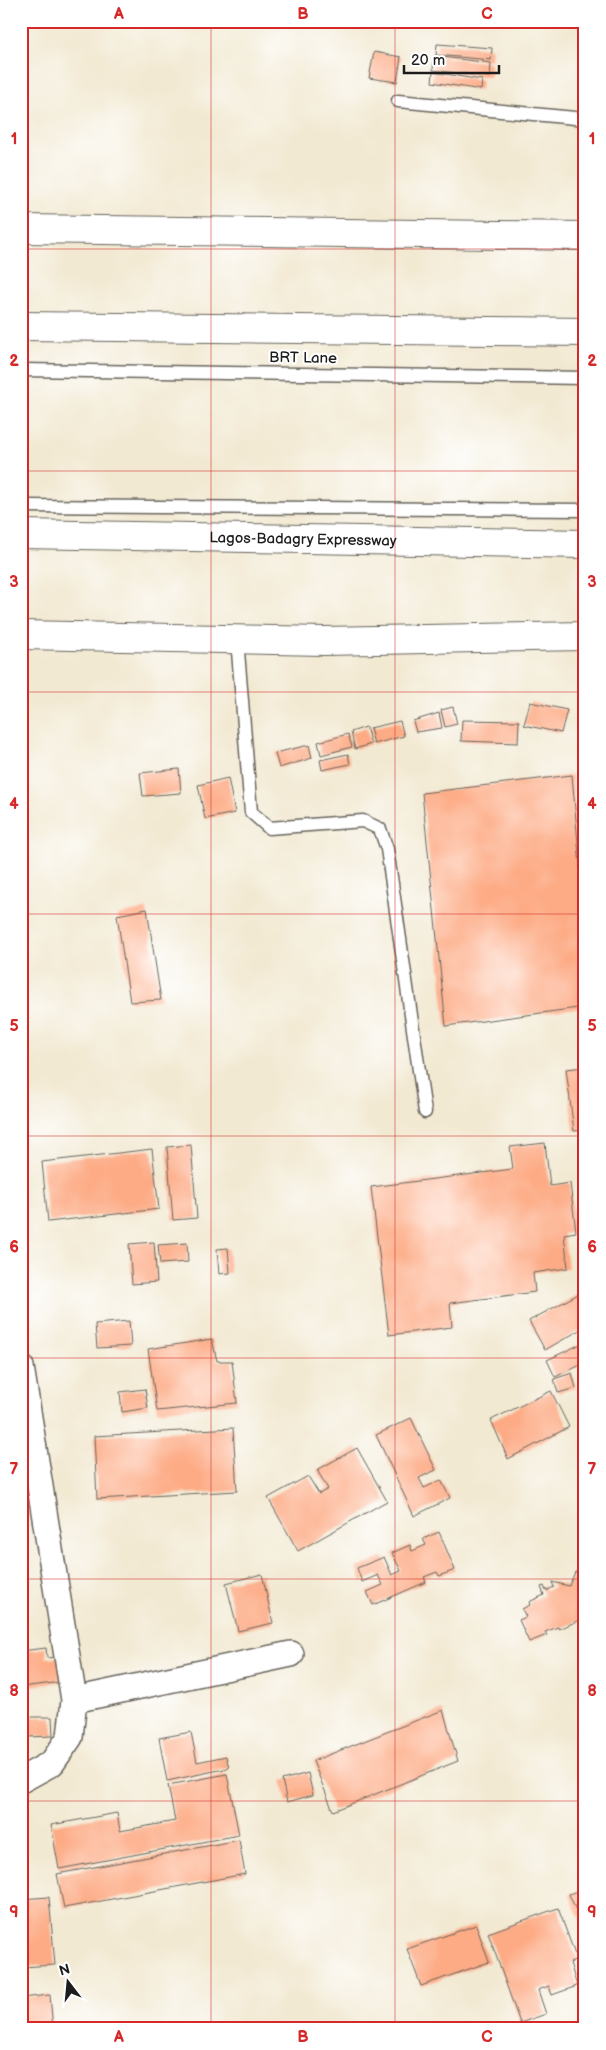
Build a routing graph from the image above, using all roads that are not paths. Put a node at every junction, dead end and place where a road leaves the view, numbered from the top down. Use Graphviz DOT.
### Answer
graph roads {
  1 [pos="398,101"];
  2 [pos="585,119"];
  3 [pos="21,228"];
  4 [pos="585,236"];
  5 [pos="21,326"];
  6 [pos="585,332"];
  7 [pos="21,370"];
  8 [pos="585,378"];
  9 [pos="21,506"];
  10 [pos="585,510"];
  11 [pos="21,534"];
  12 [pos="585,544"];
  13 [pos="21,635"];
  14 [pos="585,636"];
  15 [pos="236,639"];
  16 [pos="425,1112"];
  17 [pos="21,1367"];
  18 [pos="291,1654"];
  19 [pos="74,1700"];
  20 [pos="21,1780"];
  1 -- 2 [label="lane"];
  3 -- 4 [label="main road"];
  5 -- 6 [label="main road"];
  7 -- 8 [label="lane, BRT Lane"];
  9 -- 10 [label="lane"];
  11 -- 12 [label="main road, Lagos-Badagry Expressway"];
  13 -- 15 [label="main road"];
  14 -- 15 [label="main road"];
  15 -- 16 [label="lane"];
  17 -- 19 [label="street"];
  18 -- 19 [label="street"];
  19 -- 20 [label="street"];
}
